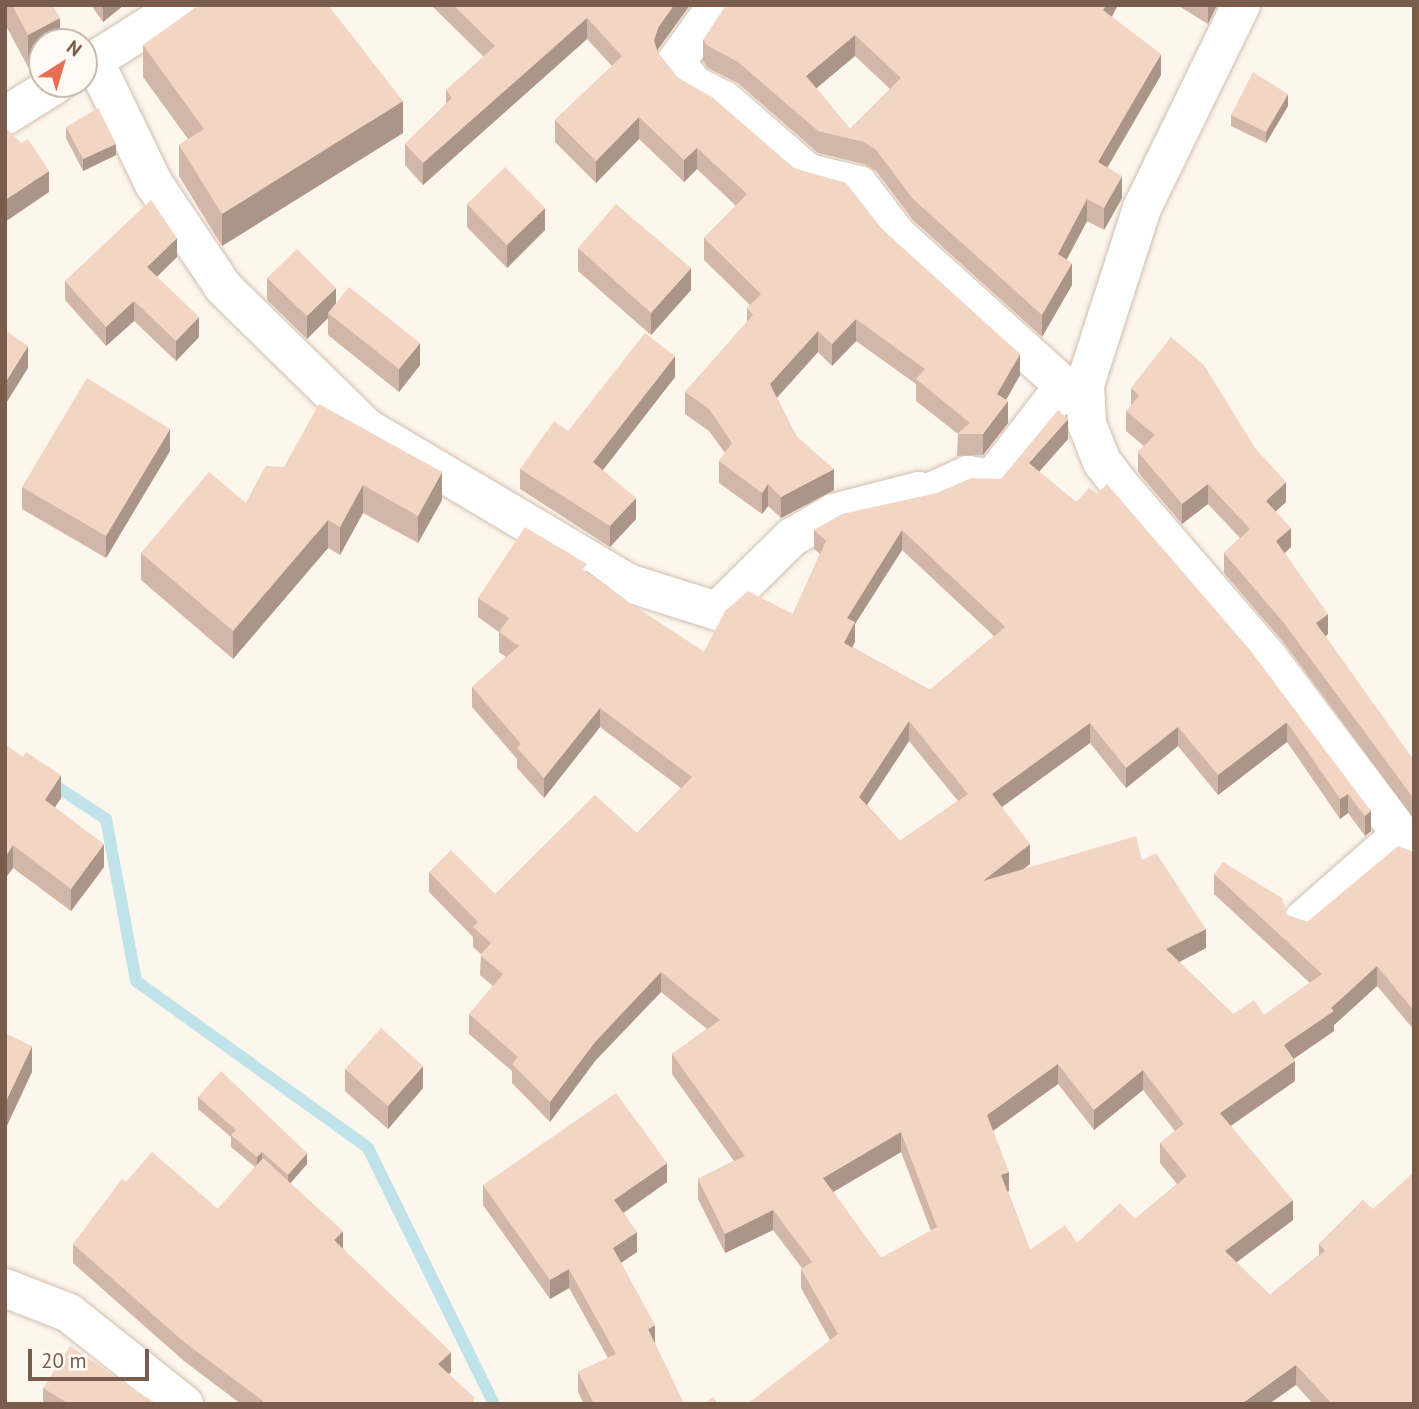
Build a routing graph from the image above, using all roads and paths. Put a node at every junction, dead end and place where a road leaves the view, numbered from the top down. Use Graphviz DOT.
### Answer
graph roads {
  1 [pos="182,5"];
  2 [pos="1241,5"];
  3 [pos="715,8"];
  4 [pos="98,58"];
  5 [pos="98,81"];
  6 [pos="34,98"];
  7 [pos="5,116"];
  8 [pos="1074,396"];
  9 [pos="1407,843"];
  10 [pos="1303,920"];
  11 [pos="5,1288"];
  12 [pos="184,1404"];
  1 -- 4 [label="street"];
  2 -- 8 [label="street"];
  3 -- 8 [label="street"];
  5 -- 8 [label="street"];
  6 -- 7 [label="street"];
  8 -- 9 [label="street"];
  9 -- 10 [label="street"];
  11 -- 12 [label="street"];
}
